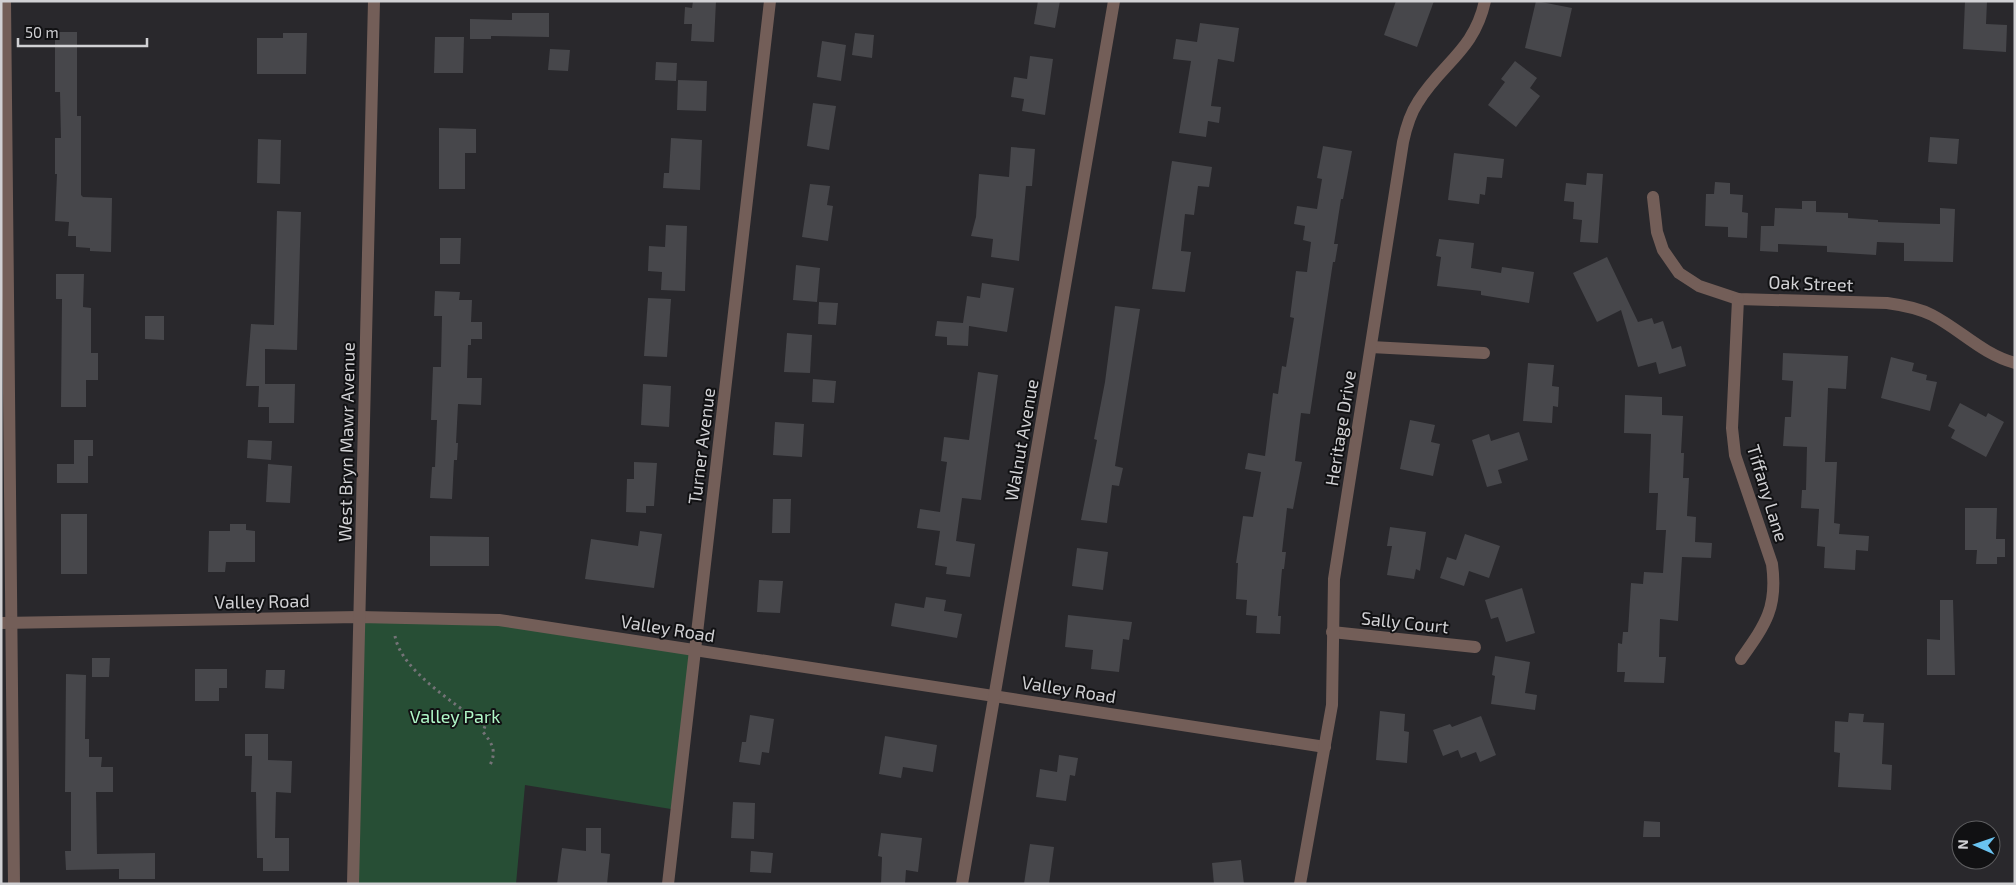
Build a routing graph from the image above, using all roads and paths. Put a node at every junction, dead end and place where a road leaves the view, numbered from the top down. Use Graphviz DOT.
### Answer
graph roads {
  1 [pos="5,1"];
  2 [pos="374,1"];
  3 [pos="1114,1"];
  4 [pos="1485,1"];
  5 [pos="769,6"];
  6 [pos="1653,197"];
  7 [pos="1738,299"];
  8 [pos="1371,347"];
  9 [pos="1484,352"];
  10 [pos="2015,363"];
  11 [pos="359,617"];
  12 [pos="6,623"];
  13 [pos="1332,632"];
  14 [pos="395,636"];
  15 [pos="1475,647"];
  16 [pos="695,650"];
  17 [pos="1741,659"];
  18 [pos="995,695"];
  19 [pos="1324,746"];
  20 [pos="490,765"];
  21 [pos="14,884"];
  22 [pos="353,884"];
  23 [pos="668,884"];
  24 [pos="962,884"];
  25 [pos="1300,884"];
  1 -- 12 [label="street"];
  2 -- 11 [label="street, West Bryn Mawr Avenue"];
  3 -- 18 [label="street, Walnut Avenue"];
  4 -- 8 [label="street, Heritage Drive"];
  5 -- 16 [label="street, Turner Avenue"];
  6 -- 7 [label="street, Oak Street"];
  7 -- 10 [label="street, Oak Street"];
  7 -- 17 [label="street, Tiffany Lane"];
  8 -- 9 [label="street"];
  8 -- 13 [label="street, Heritage Drive"];
  11 -- 12 [label="street, Valley Road"];
  11 -- 16 [label="street, Valley Road"];
  11 -- 22 [label="street, West Bryn Mawr Avenue"];
  12 -- 21 [label="street"];
  13 -- 15 [label="street, Sally Court"];
  13 -- 19 [label="street, Heritage Drive"];
  14 -- 20 [label="path"];
  16 -- 18 [label="street, Valley Road"];
  16 -- 23 [label="street, Turner Avenue"];
  18 -- 19 [label="street, Valley Road"];
  18 -- 24 [label="street, Walnut Avenue"];
  19 -- 25 [label="street, Heritage Drive"];
}
